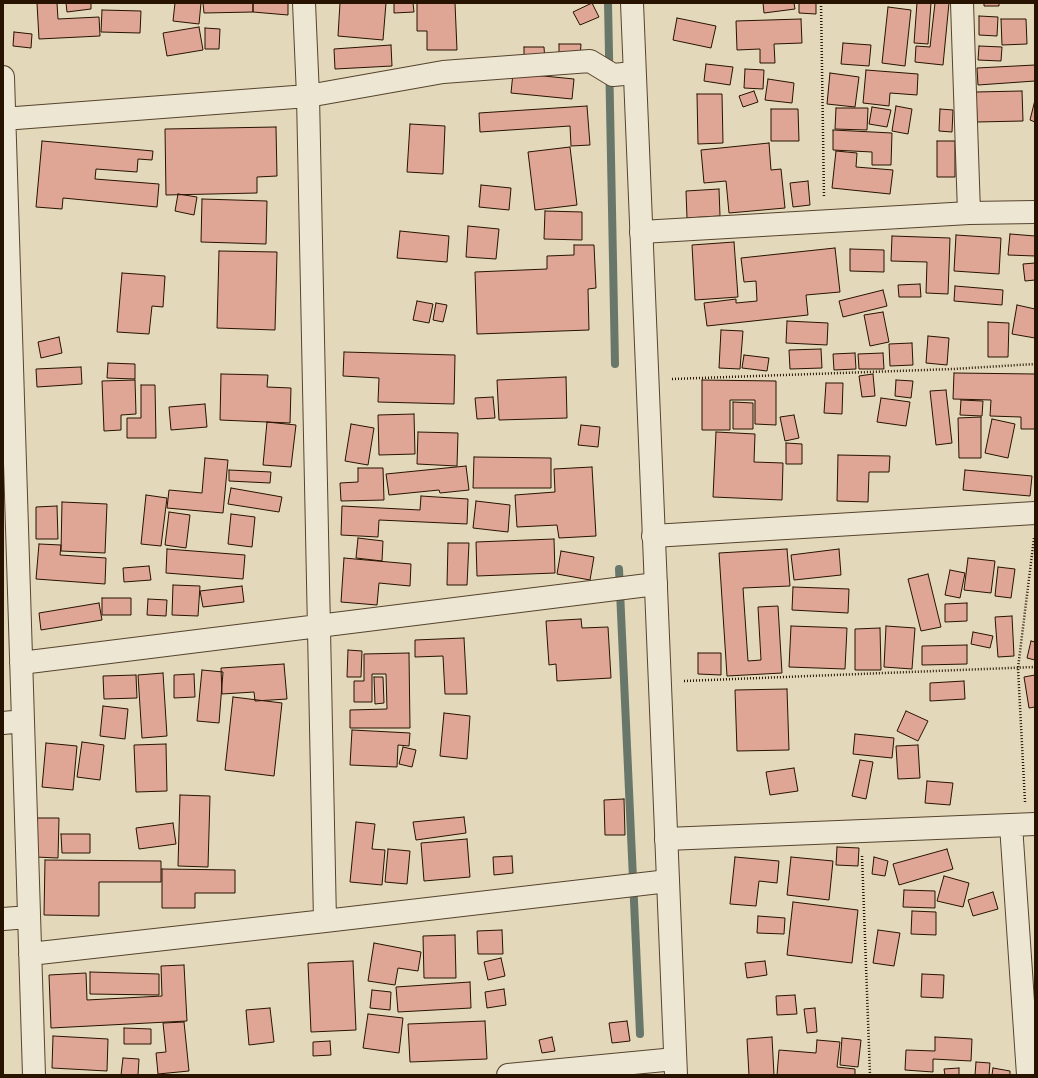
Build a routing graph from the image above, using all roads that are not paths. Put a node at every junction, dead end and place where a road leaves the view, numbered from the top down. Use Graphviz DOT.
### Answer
graph roads {
  1 [pos="304,3"];
  2 [pos="632,3"];
  3 [pos="962,3"];
  4 [pos="634,73"];
  5 [pos="3,77"];
  6 [pos="308,96"];
  7 [pos="4,119"];
  8 [pos="1035,212"];
  9 [pos="969,213"];
  10 [pos="641,232"];
  11 [pos="7,317"];
  12 [pos="1035,513"];
  13 [pos="10,520"];
  14 [pos="653,536"];
  15 [pos="656,584"];
  16 [pos="319,626"];
  17 [pos="21,663"];
  18 [pos="13,722"];
  19 [pos="1024,824"];
  20 [pos="666,839"];
  21 [pos="668,880"];
  22 [pos="29,917"];
  23 [pos="3,919"];
  24 [pos="325,922"];
  25 [pos="30,954"];
  26 [pos="676,1067"];
  27 [pos="34,1075"];
  28 [pos="508,1075"];
  29 [pos="1028,1075"];
  1 -- 6 [label="street"];
  2 -- 4 [label="street"];
  3 -- 9 [label="street"];
  4 -- 6 [label="street"];
  4 -- 10 [label="street"];
  5 -- 7 [label="street"];
  6 -- 7 [label="street"];
  6 -- 16 [label="street"];
  7 -- 11 [label="street"];
  8 -- 9 [label="street"];
  9 -- 10 [label="street"];
  10 -- 14 [label="street"];
  11 -- 13 [label="street"];
  12 -- 14 [label="street"];
  13 -- 17 [label="street"];
  14 -- 15 [label="street"];
  15 -- 16 [label="street"];
  15 -- 20 [label="street"];
  16 -- 17 [label="street"];
  16 -- 24 [label="street"];
  17 -- 18 [label="street"];
  18 -- 22 [label="street"];
  19 -- 20 [label="street"];
  19 -- 29 [label="street"];
  20 -- 21 [label="street"];
  21 -- 24 [label="street"];
  21 -- 26 [label="street"];
  22 -- 23 [label="street"];
  22 -- 25 [label="street"];
  24 -- 25 [label="street"];
  25 -- 27 [label="street"];
  26 -- 28 [label="street"];
}
